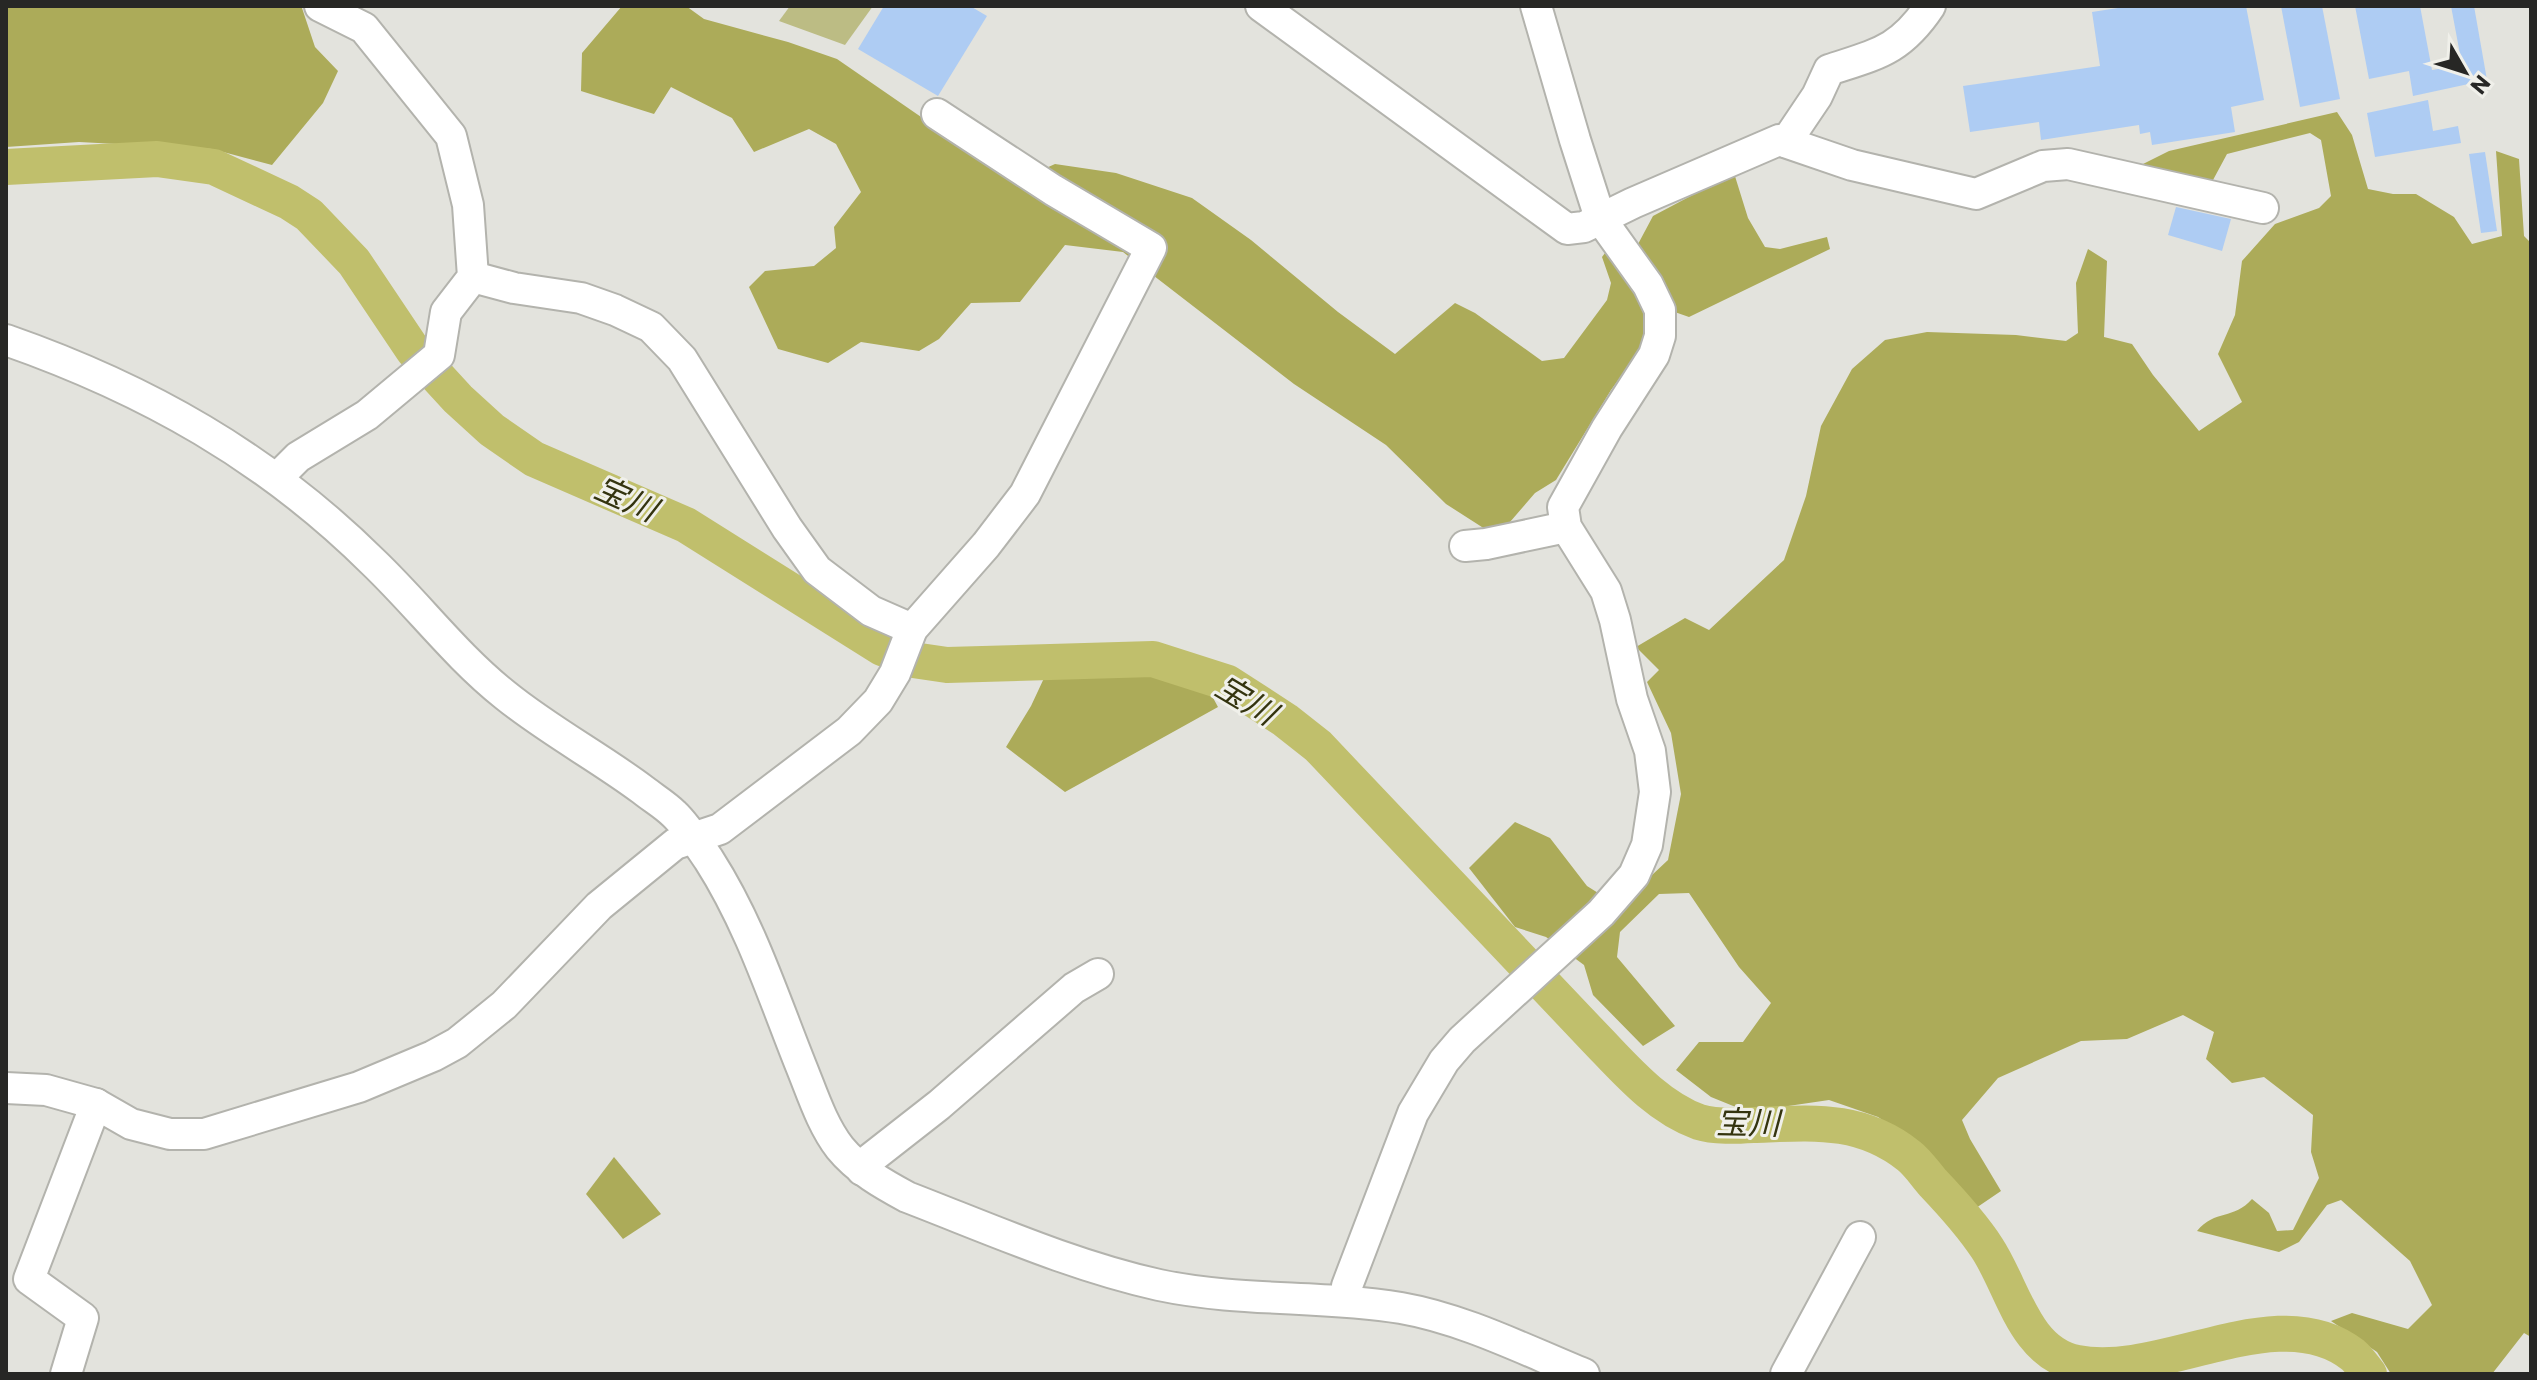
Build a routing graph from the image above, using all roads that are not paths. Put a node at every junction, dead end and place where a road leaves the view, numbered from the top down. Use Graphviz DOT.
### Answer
graph roads {
  1 [pos="320,6"];
  2 [pos="1261,6"];
  3 [pos="1536,6"];
  4 [pos="1930,6"];
  5 [pos="937,114"];
  6 [pos="1786,142"];
  7 [pos="2263,208"];
  8 [pos="1600,218"];
  9 [pos="473,277"];
  10 [pos="6,340"];
  11 [pos="277,478"];
  12 [pos="1566,527"];
  13 [pos="1465,546"];
  14 [pos="912,629"];
  15 [pos="691,837"];
  16 [pos="1098,974"];
  17 [pos="6,1088"];
  18 [pos="96,1104"];
  19 [pos="862,1170"];
  20 [pos="1860,1237"];
  21 [pos="1345,1301"];
  22 [pos="66,1374"];
  23 [pos="1584,1374"];
  24 [pos="1786,1374"];
  1 -- 9 [label="street"];
  2 -- 8 [label="street"];
  3 -- 8 [label="street"];
  4 -- 6 [label="street"];
  5 -- 14 [label="street"];
  6 -- 7 [label="street"];
  6 -- 8 [label="street"];
  8 -- 12 [label="street"];
  9 -- 11 [label="street"];
  9 -- 14 [label="street"];
  10 -- 11 [label="street"];
  11 -- 15 [label="street"];
  12 -- 13 [label="street"];
  12 -- 21 [label="street"];
  14 -- 15 [label="street"];
  15 -- 18 [label="street"];
  15 -- 19 [label="street"];
  16 -- 19 [label="street"];
  17 -- 18 [label="street"];
  18 -- 22 [label="street"];
  19 -- 21 [label="street"];
  20 -- 24 [label="street"];
  21 -- 23 [label="street"];
}
